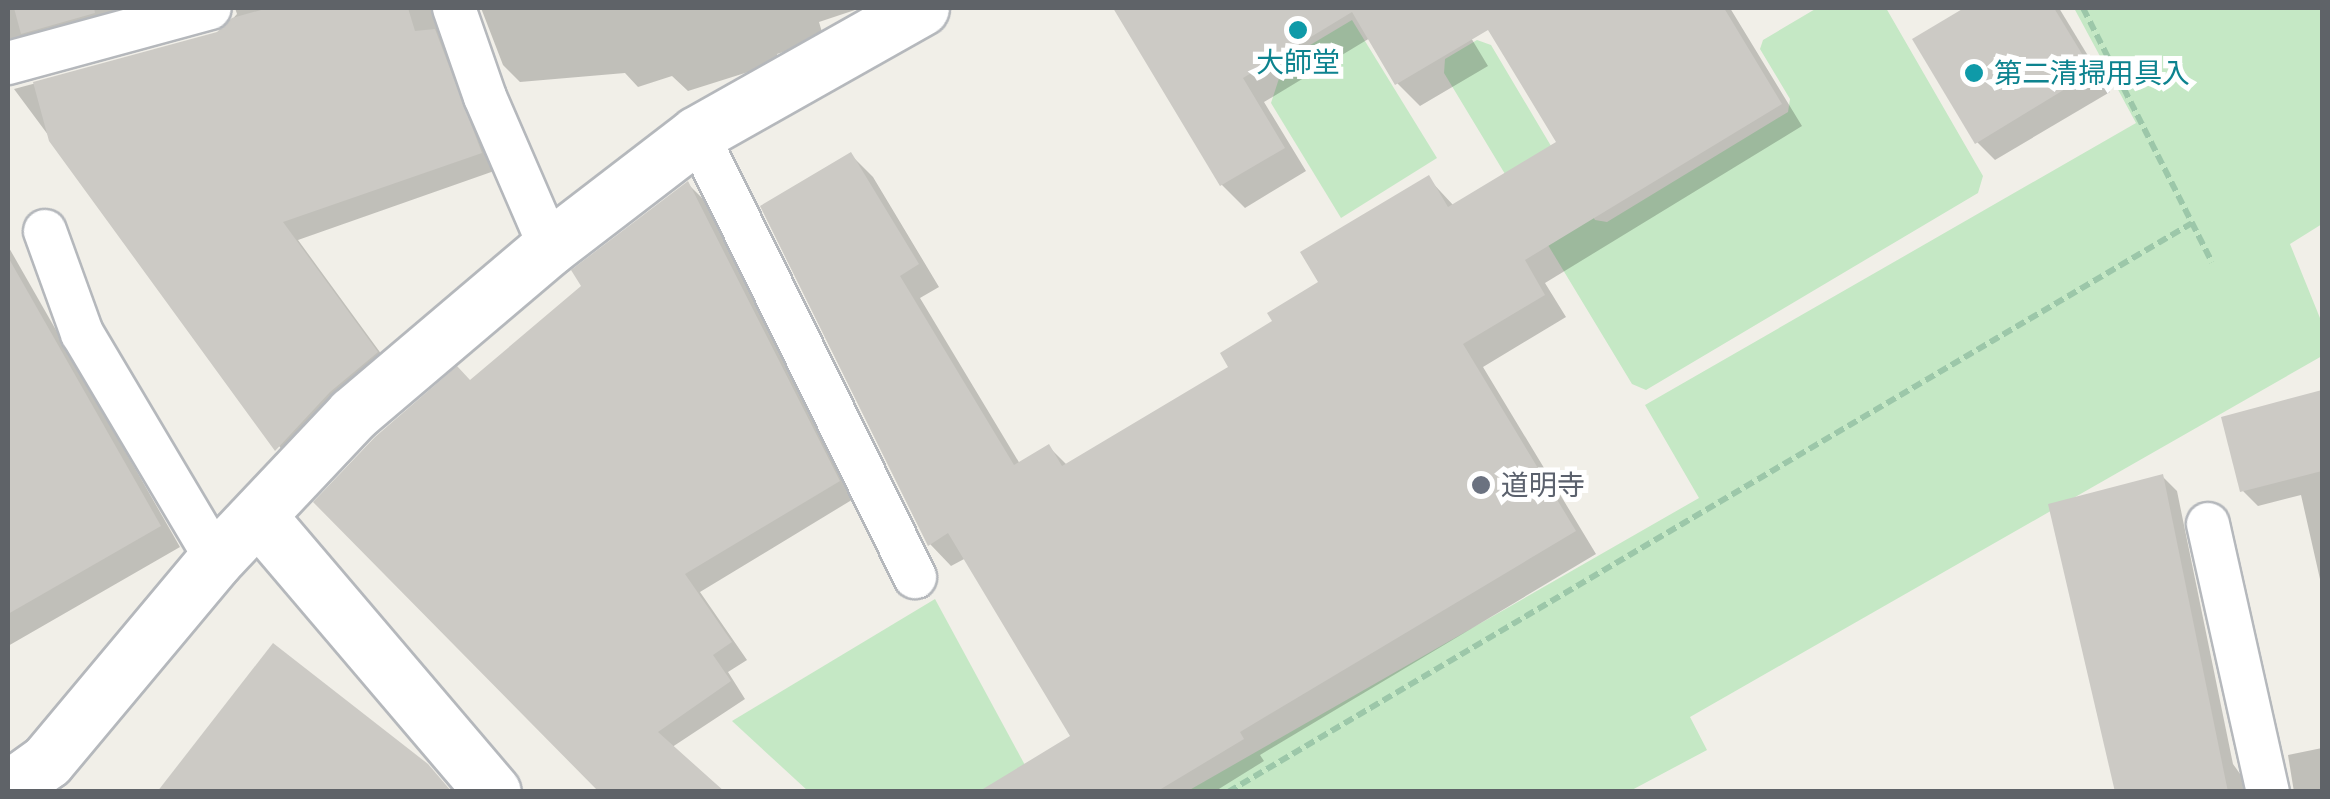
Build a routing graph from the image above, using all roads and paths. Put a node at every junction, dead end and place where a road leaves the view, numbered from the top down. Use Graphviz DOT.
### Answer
graph roads {
  1 [pos="210,8"];
  2 [pos="454,8"];
  3 [pos="920,8"];
  4 [pos="2083,8"];
  5 [pos="8,63"];
  6 [pos="697,134"];
  7 [pos="2192,223"];
  8 [pos="45,231"];
  9 [pos="550,247"];
  10 [pos="2212,262"];
  11 [pos="258,516"];
  12 [pos="2208,524"];
  13 [pos="216,558"];
  14 [pos="915,577"];
  15 [pos="14,789"];
  16 [pos="494,792"];
  17 [pos="1228,792"];
  18 [pos="2268,792"];
  1 -- 5 [label="lane"];
  2 -- 9 [label="lane"];
  3 -- 6 [label="street"];
  4 -- 7 [label="path"];
  6 -- 9 [label="street"];
  6 -- 14 [label="lane"];
  7 -- 10 [label="path"];
  7 -- 17 [label="path"];
  8 -- 13 [label="lane"];
  9 -- 11 [label="street"];
  11 -- 13 [label="street"];
  11 -- 16 [label="street"];
  12 -- 18 [label="lane"];
  13 -- 15 [label="street"];
}
